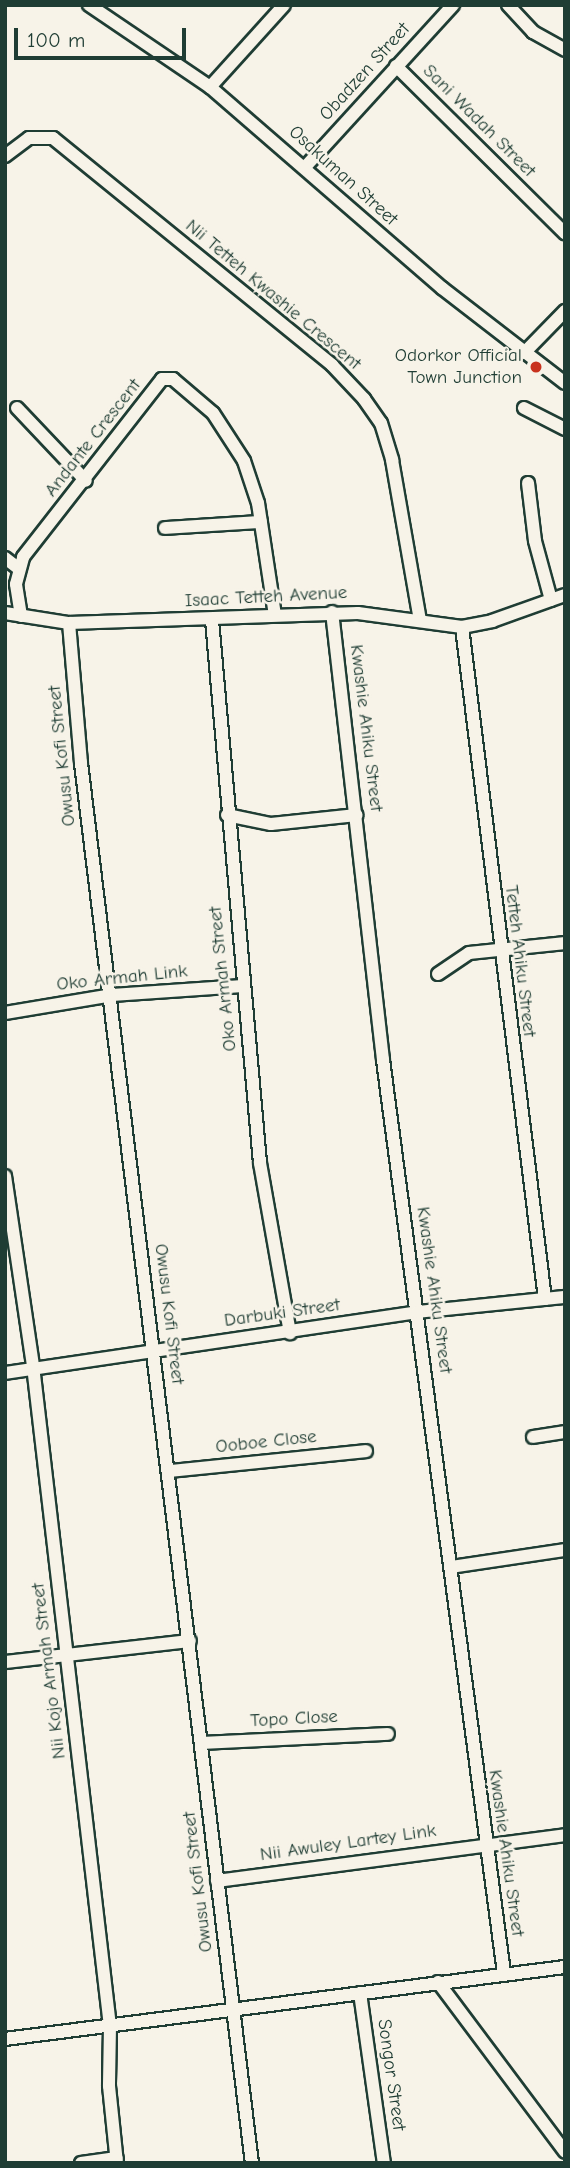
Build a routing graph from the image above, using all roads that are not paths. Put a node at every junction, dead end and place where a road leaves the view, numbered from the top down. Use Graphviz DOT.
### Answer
graph roads {
  1 [pos="89,5"];
  2 [pos="284,5"];
  3 [pos="453,5"];
  4 [pos="508,5"];
  5 [pos="565,50"];
  6 [pos="396,66"];
  7 [pos="210,87"];
  8 [pos="5,156"];
  9 [pos="306,166"];
  10 [pos="565,233"];
  11 [pos="565,311"];
  12 [pos="524,353"];
  13 [pos="565,383"];
  14 [pos="17,408"];
  15 [pos="524,408"];
  16 [pos="565,429"];
  17 [pos="86,481"];
  18 [pos="528,483"];
  19 [pos="261,522"];
  20 [pos="165,528"];
  21 [pos="5,558"];
  22 [pos="18,568"];
  23 [pos="565,595"];
  24 [pos="551,600"];
  25 [pos="332,612"];
  26 [pos="5,613"];
  27 [pos="275,615"];
  28 [pos="21,616"];
  29 [pos="212,620"];
  30 [pos="420,620"];
  31 [pos="69,623"];
  32 [pos="462,627"];
  33 [pos="227,815"];
  34 [pos="358,815"];
  35 [pos="565,943"];
  36 [pos="499,951"];
  37 [pos="438,974"];
  38 [pos="243,986"];
  39 [pos="112,995"];
  40 [pos="5,1013"];
  41 [pos="5,1176"];
  42 [pos="565,1297"];
  43 [pos="545,1300"];
  44 [pos="417,1312"];
  45 [pos="290,1333"];
  46 [pos="154,1350"];
  47 [pos="33,1366"];
  48 [pos="5,1373"];
  49 [pos="565,1432"];
  50 [pos="533,1437"];
  51 [pos="366,1451"];
  52 [pos="170,1471"];
  53 [pos="565,1550"];
  54 [pos="451,1567"];
  55 [pos="190,1641"];
  56 [pos="66,1655"];
  57 [pos="5,1662"];
  58 [pos="388,1734"];
  59 [pos="202,1743"];
  60 [pos="565,1835"];
  61 [pos="484,1844"];
  62 [pos="217,1881"];
  63 [pos="565,1967"];
  64 [pos="504,1973"];
  65 [pos="438,1982"];
  66 [pos="360,1993"];
  67 [pos="233,2011"];
  68 [pos="110,2026"];
  69 [pos="5,2039"];
  70 [pos="565,2152"];
  71 [pos="117,2161"];
  72 [pos="81,2163"];
  73 [pos="252,2163"];
  74 [pos="384,2163"];
  1 -- 7 [label="street, Osakuman Street"];
  2 -- 7 [label="street"];
  3 -- 6 [label="street, Obadzen Street"];
  4 -- 5 [label="street"];
  6 -- 9 [label="street, Obadzen Street"];
  6 -- 10 [label="street, Sani Wadah Street"];
  7 -- 9 [label="street, Osakuman Street"];
  8 -- 30 [label="street, Nii Tetteh Kwashie Crescent"];
  9 -- 12 [label="street, Osakuman Street"];
  11 -- 12 [label="street"];
  12 -- 13 [label="street, Osakuman Street"];
  14 -- 17 [label="street"];
  15 -- 16 [label="street"];
  17 -- 19 [label="street, Andante Crescent"];
  17 -- 22 [label="street, Andante Crescent"];
  18 -- 24 [label="street"];
  19 -- 20 [label="street"];
  19 -- 27 [label="street, Andante Crescent"];
  21 -- 22 [label="street"];
  22 -- 28 [label="street"];
  23 -- 24 [label="street, Isaac Tetteh Avenue"];
  24 -- 32 [label="street, Isaac Tetteh Avenue"];
  25 -- 27 [label="street, Isaac Tetteh Avenue"];
  25 -- 30 [label="street, Isaac Tetteh Avenue"];
  25 -- 34 [label="street, Kwashie Ahiku Street"];
  26 -- 28 [label="street, Isaac Tetteh Avenue"];
  27 -- 29 [label="street, Isaac Tetteh Avenue"];
  28 -- 31 [label="street, Isaac Tetteh Avenue"];
  29 -- 31 [label="street, Isaac Tetteh Avenue"];
  29 -- 33 [label="street, Oko Armah Street"];
  30 -- 32 [label="street, Isaac Tetteh Avenue"];
  31 -- 39 [label="street, Owusu Kofi Street"];
  32 -- 36 [label="street, Tetteh Ahiku Street"];
  33 -- 34 [label="street"];
  33 -- 38 [label="street, Oko Armah Street"];
  34 -- 44 [label="street, Kwashie Ahiku Street"];
  35 -- 36 [label="street"];
  36 -- 37 [label="street"];
  36 -- 43 [label="street, Tetteh Ahiku Street"];
  38 -- 39 [label="street, Oko Armah Link"];
  38 -- 45 [label="street, Oko Armah Street"];
  39 -- 40 [label="street, Oko Armah Link"];
  39 -- 46 [label="street, Owusu Kofi Street"];
  41 -- 47 [label="street, Nii Kojo Armah Street"];
  42 -- 43 [label="street, Darbuki Street"];
  43 -- 44 [label="street, Darbuki Street"];
  44 -- 45 [label="street, Darbuki Street"];
  44 -- 54 [label="street, Kwashie Ahiku Street"];
  45 -- 46 [label="street, Darbuki Street"];
  46 -- 47 [label="street, Darbuki Street"];
  46 -- 52 [label="street, Owusu Kofi Street"];
  47 -- 48 [label="street, Darbuki Street"];
  47 -- 56 [label="street, Nii Kojo Armah Street"];
  49 -- 50 [label="street"];
  51 -- 52 [label="street, Ooboe Close"];
  52 -- 55 [label="street, Owusu Kofi Street"];
  53 -- 54 [label="street"];
  54 -- 61 [label="street, Kwashie Ahiku Street"];
  55 -- 56 [label="street"];
  55 -- 59 [label="street, Owusu Kofi Street"];
  56 -- 57 [label="street"];
  56 -- 68 [label="street, Nii Kojo Armah Street"];
  58 -- 59 [label="street, Topo Close"];
  59 -- 62 [label="street, Owusu Kofi Street"];
  60 -- 61 [label="street, Nii Awuley Lartey Link"];
  61 -- 62 [label="street, Nii Awuley Lartey Link"];
  61 -- 64 [label="street, Kwashie Ahiku Street"];
  62 -- 67 [label="street, Owusu Kofi Street"];
  63 -- 64 [label="street"];
  64 -- 65 [label="street"];
  65 -- 66 [label="street"];
  65 -- 70 [label="street"];
  66 -- 67 [label="street"];
  66 -- 74 [label="street, Songor Street"];
  67 -- 68 [label="street"];
  67 -- 73 [label="street, Owusu Kofi Street"];
  68 -- 69 [label="street"];
  68 -- 71 [label="street, Nii Kojo Armah Street"];
  71 -- 72 [label="street"];
}
